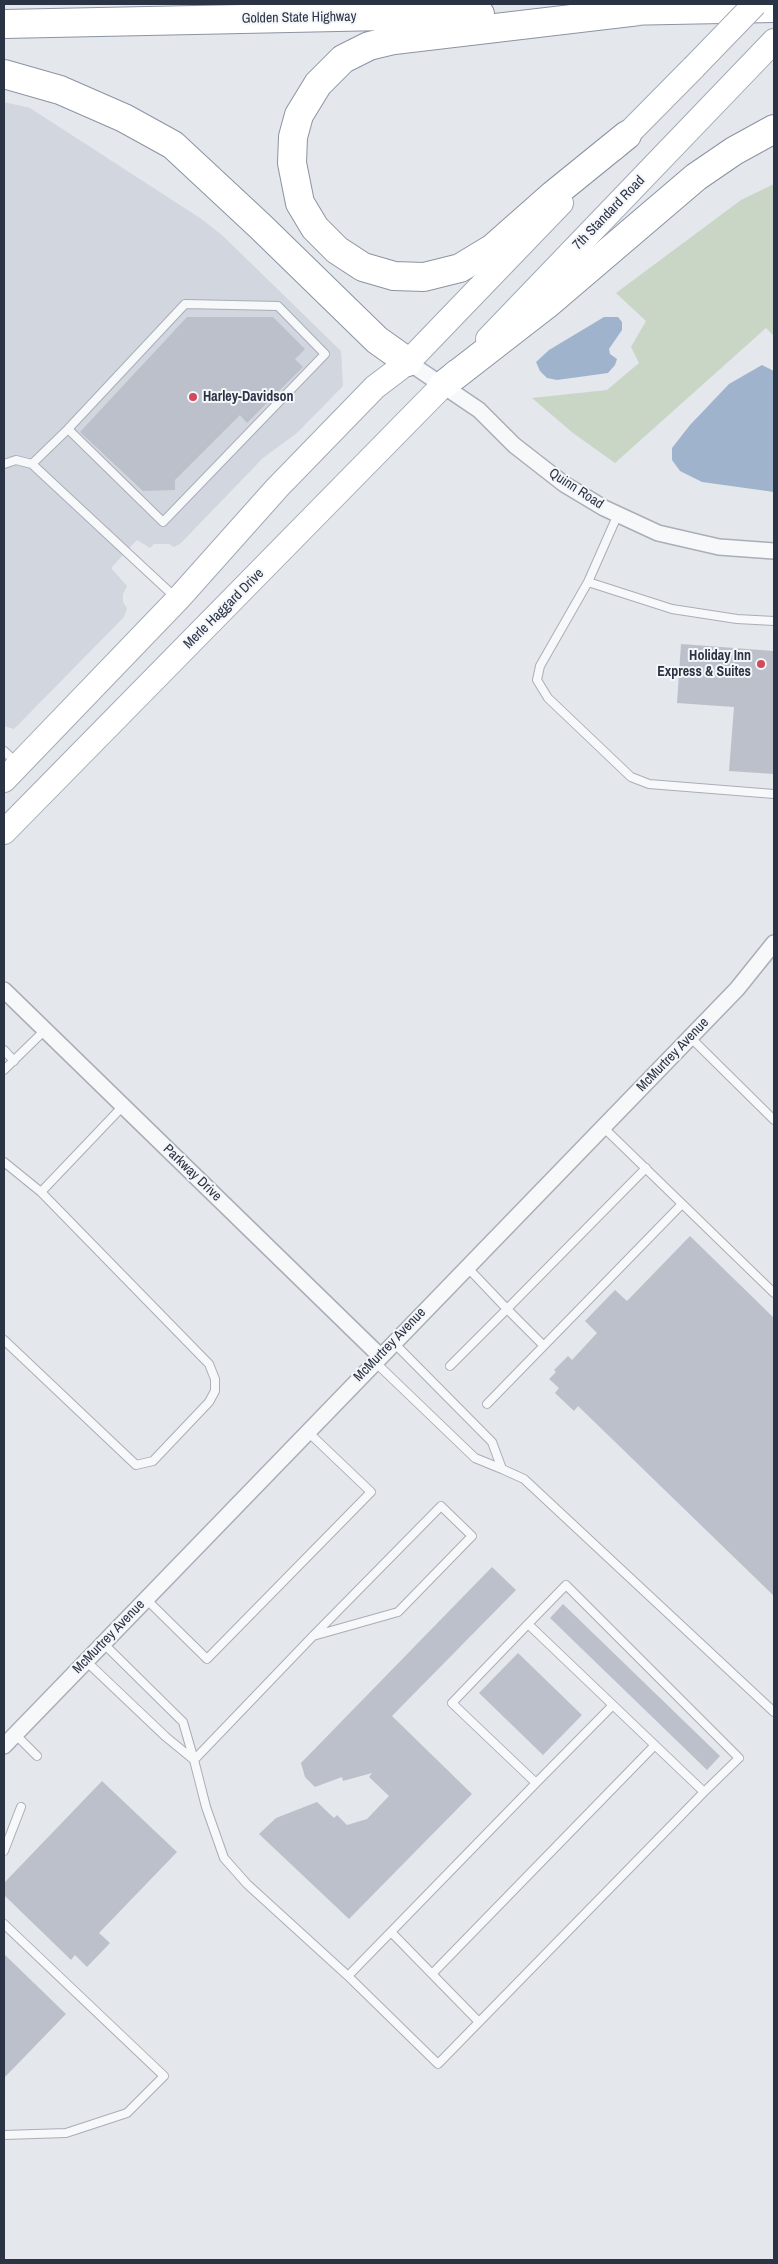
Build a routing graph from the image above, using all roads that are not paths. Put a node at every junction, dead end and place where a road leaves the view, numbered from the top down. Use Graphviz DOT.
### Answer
graph roads {
  1 [pos="755,4"];
  2 [pos="774,8"];
  3 [pos="639,11"];
  4 [pos="4,24"];
  5 [pos="774,41"];
  6 [pos="4,74"];
  7 [pos="774,129"];
  8 [pos="627,135"];
  9 [pos="408,362"];
  10 [pos="443,385"];
  11 [pos="68,429"];
  12 [pos="4,464"];
  13 [pos="32,464"];
  14 [pos="618,514"];
  15 [pos="774,551"];
  16 [pos="588,582"];
  17 [pos="178,599"];
  18 [pos="774,621"];
  19 [pos="9,765"];
  20 [pos="774,794"];
  21 [pos="4,832"];
  22 [pos="774,943"];
  23 [pos="4,990"];
  24 [pos="45,1030"];
  25 [pos="690,1038"];
  26 [pos="4,1050"];
  27 [pos="14,1060"];
  28 [pos="4,1070"];
  29 [pos="123,1106"];
  30 [pos="774,1120"];
  31 [pos="603,1127"];
  32 [pos="4,1162"];
  33 [pos="646,1168"];
  34 [pos="40,1192"];
  35 [pos="682,1204"];
  36 [pos="467,1267"];
  37 [pos="774,1293"];
  38 [pos="507,1309"];
  39 [pos="4,1340"];
  40 [pos="393,1342"];
  41 [pos="543,1345"];
  42 [pos="377,1359"];
  43 [pos="450,1366"];
  44 [pos="487,1404"];
  45 [pos="307,1431"];
  46 [pos="502,1469"];
  47 [pos="146,1599"];
  48 [pos="528,1624"];
  49 [pos="314,1636"];
  50 [pos="103,1643"];
  51 [pos="86,1661"];
  52 [pos="612,1705"];
  53 [pos="774,1712"];
  54 [pos="15,1734"];
  55 [pos="655,1745"];
  56 [pos="4,1746"];
  57 [pos="37,1756"];
  58 [pos="194,1760"];
  59 [pos="536,1783"];
  60 [pos="704,1792"];
  61 [pos="21,1807"];
  62 [pos="4,1851"];
  63 [pos="4,1924"];
  64 [pos="391,1932"];
  65 [pos="432,1974"];
  66 [pos="348,1976"];
  67 [pos="479,2022"];
  68 [pos="4,2136"];
  1 -- 8 [label="main road, bridge"];
  2 -- 3 [label="highway, Golden State Highway"];
  3 -- 4 [label="highway, Golden State Highway"];
  3 -- 8 [label="highway"];
  5 -- 10 [label="main road, 7th Standard Road"];
  6 -- 9 [label="highway"];
  7 -- 10 [label="highway"];
  8 -- 9 [label="main road"];
  9 -- 10 [label="street, Quinn Road"];
  9 -- 17 [label="main road"];
  10 -- 14 [label="street, Quinn Road"];
  10 -- 21 [label="main road, Merle Haggard Drive"];
  11 -- 11 [label="lane"];
  11 -- 13 [label="lane"];
  12 -- 13 [label="lane"];
  13 -- 17 [label="lane"];
  14 -- 15 [label="street, Quinn Road"];
  14 -- 16 [label="lane"];
  16 -- 18 [label="lane"];
  16 -- 20 [label="lane"];
  17 -- 19 [label="main road"];
  22 -- 25 [label="street, McMurtrey Avenue"];
  23 -- 24 [label="street, Parkway Drive"];
  24 -- 27 [label="lane"];
  24 -- 29 [label="street, Parkway Drive"];
  25 -- 30 [label="lane"];
  25 -- 31 [label="street, McMurtrey Avenue"];
  26 -- 27 [label="lane"];
  27 -- 28 [label="lane"];
  29 -- 34 [label="lane"];
  29 -- 42 [label="street, Parkway Drive"];
  31 -- 33 [label="lane"];
  31 -- 36 [label="street, McMurtrey Avenue"];
  32 -- 34 [label="lane"];
  33 -- 35 [label="lane"];
  33 -- 38 [label="lane"];
  34 -- 39 [label="lane"];
  35 -- 37 [label="lane"];
  35 -- 41 [label="lane"];
  36 -- 38 [label="lane"];
  36 -- 40 [label="street, McMurtrey Avenue"];
  38 -- 41 [label="lane"];
  38 -- 43 [label="lane"];
  40 -- 42 [label="street, McMurtrey Avenue"];
  40 -- 46 [label="lane"];
  41 -- 44 [label="lane"];
  42 -- 45 [label="street, McMurtrey Avenue"];
  42 -- 46 [label="lane"];
  45 -- 47 [label="street, McMurtrey Avenue"];
  45 -- 47 [label="lane"];
  46 -- 53 [label="lane"];
  47 -- 50 [label="street, McMurtrey Avenue"];
  48 -- 52 [label="lane"];
  48 -- 59 [label="lane"];
  48 -- 60 [label="lane"];
  49 -- 49 [label="lane"];
  49 -- 58 [label="lane"];
  50 -- 51 [label="street, McMurtrey Avenue"];
  50 -- 58 [label="lane"];
  51 -- 54 [label="street, McMurtrey Avenue"];
  51 -- 58 [label="lane"];
  52 -- 55 [label="lane"];
  52 -- 59 [label="lane"];
  54 -- 56 [label="street, McMurtrey Avenue"];
  54 -- 57 [label="lane"];
  55 -- 60 [label="lane"];
  55 -- 65 [label="lane"];
  58 -- 66 [label="lane"];
  59 -- 64 [label="lane"];
  60 -- 67 [label="lane"];
  61 -- 62 [label="lane"];
  63 -- 68 [label="lane"];
  64 -- 65 [label="lane"];
  64 -- 66 [label="lane"];
  65 -- 67 [label="lane"];
  66 -- 67 [label="lane"];
}
